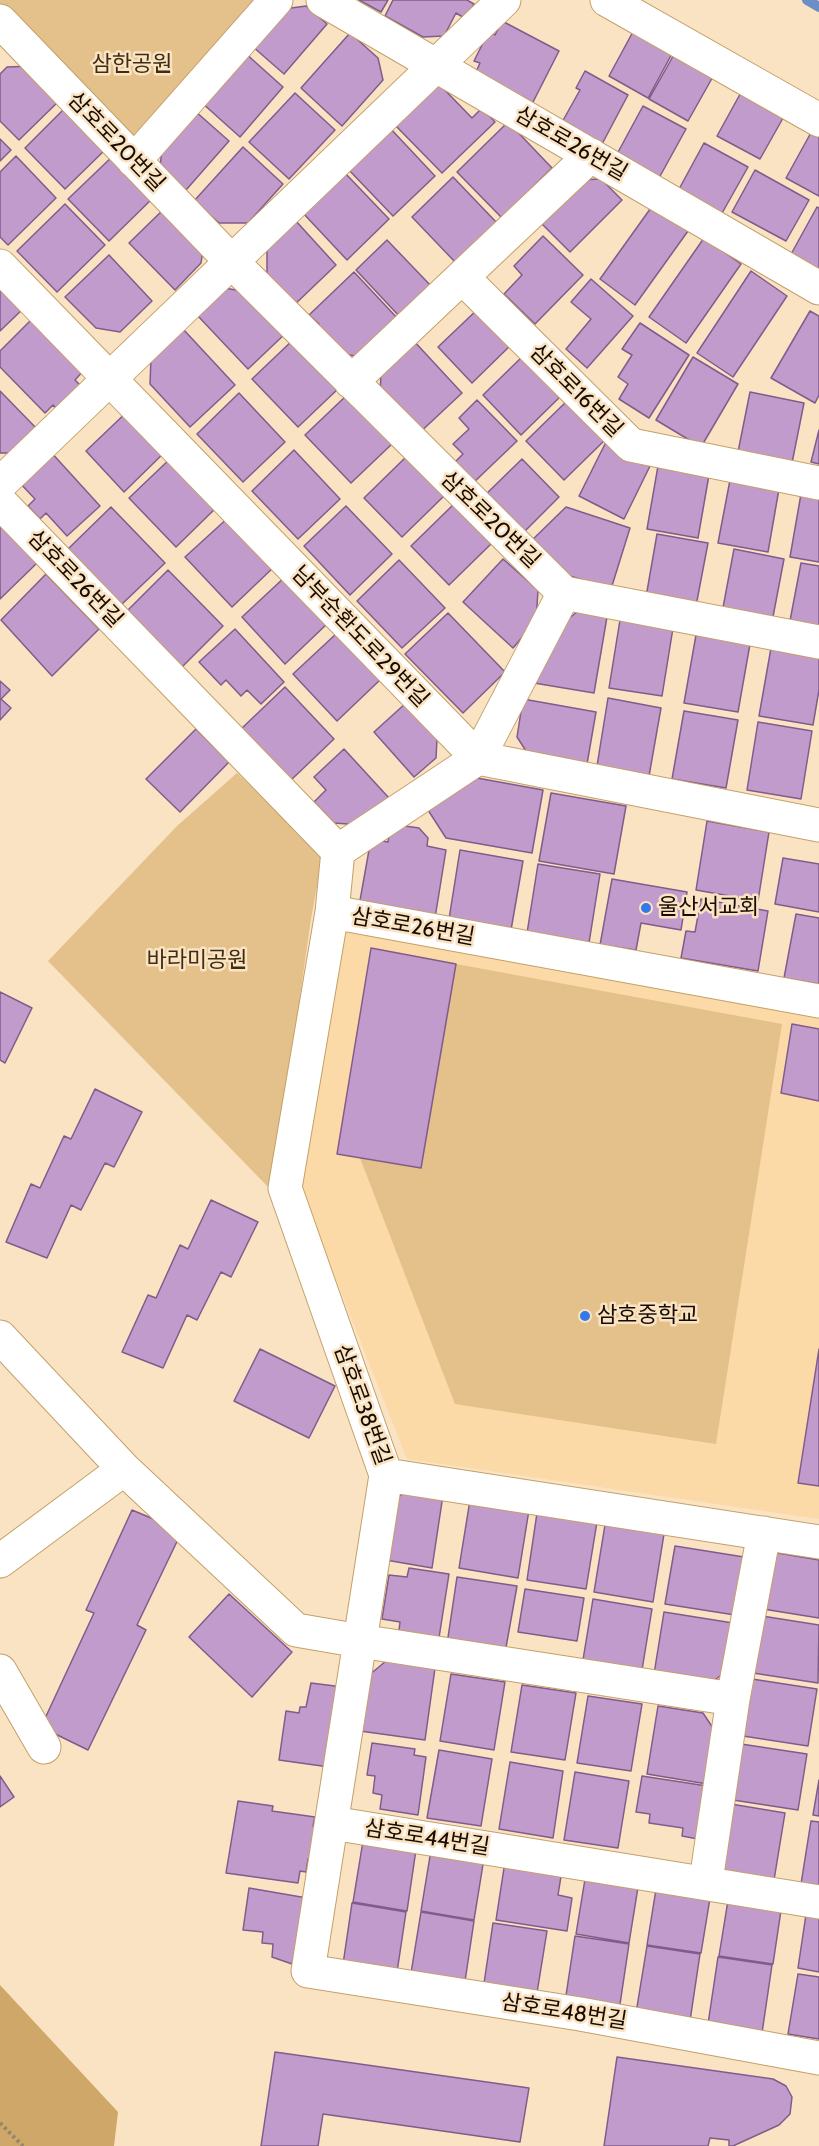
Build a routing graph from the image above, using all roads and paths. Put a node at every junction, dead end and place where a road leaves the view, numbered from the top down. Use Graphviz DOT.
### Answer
graph roads {
  1 [pos="276,0"];
  2 [pos="323,0"];
  3 [pos="504,0"];
  4 [pos="607,0"];
  5 [pos="5,36"];
  6 [pos="437,66"];
  7 [pos="819,120"];
  8 [pos="591,155"];
  9 [pos="134,161"];
  10 [pos="232,262"];
  11 [pos="0,266"];
  12 [pos="462,278"];
  13 [pos="819,288"];
  14 [pos="110,380"];
  15 [pos="351,382"];
  16 [pos="819,483"];
  17 [pos="0,484"];
  18 [pos="0,502"];
  19 [pos="564,593"];
  20 [pos="819,642"];
  21 [pos="478,758"];
  22 [pos="819,825"];
  23 [pos="339,851"];
  24 [pos="332,912"];
  25 [pos="819,1001"];
  26 [pos="0,1337"];
  27 [pos="124,1469"];
  28 [pos="386,1475"];
  29 [pos="764,1533"];
  30 [pos="819,1542"];
  31 [pos="0,1561"];
  32 [pos="360,1641"];
  33 [pos="0,1671"];
  34 [pos="733,1699"];
  35 [pos="44,1747"];
  36 [pos="332,1823"];
  37 [pos="706,1881"];
  38 [pos="819,1902"];
  39 [pos="819,2058"];
  40 [pos="0,2123"];
  41 [pos="23,2146"];
  1 -- 9 [label="street"];
  2 -- 6 [label="street, 삼호로26번길"];
  3 -- 6 [label="street"];
  4 -- 7 [label="street"];
  5 -- 9 [label="street, 삼호로20번길"];
  6 -- 8 [label="street, 삼호로26번길"];
  6 -- 10 [label="street"];
  8 -- 12 [label="street"];
  8 -- 13 [label="street, 삼호로26번길"];
  9 -- 10 [label="street, 삼호로20번길"];
  10 -- 14 [label="street"];
  10 -- 15 [label="street, 삼호로20번길"];
  11 -- 14 [label="street, 남부순환도로29번길"];
  12 -- 15 [label="street"];
  12 -- 16 [label="street, 삼호로16번길"];
  14 -- 17 [label="street"];
  14 -- 21 [label="street, 남부순환도로29번길"];
  15 -- 19 [label="street, 삼호로20번길"];
  18 -- 23 [label="street, 삼호로26번길"];
  19 -- 20 [label="street"];
  19 -- 21 [label="street"];
  21 -- 22 [label="street"];
  21 -- 23 [label="street"];
  23 -- 24 [label="street, 삼호로26번길"];
  24 -- 25 [label="street, 삼호로26번길"];
  24 -- 28 [label="street, 삼호로38번길"];
  26 -- 27 [label="street"];
  27 -- 31 [label="street"];
  27 -- 32 [label="street"];
  28 -- 29 [label="street, 삼호로38번길"];
  28 -- 32 [label="street, 삼호로44번길"];
  29 -- 30 [label="street, 삼호로38번길"];
  29 -- 34 [label="street"];
  32 -- 34 [label="street"];
  32 -- 36 [label="street, 삼호로44번길"];
  33 -- 35 [label="street"];
  34 -- 37 [label="street"];
  36 -- 37 [label="street, 삼호로44번길"];
  36 -- 39 [label="street, 삼호로48번길"];
  37 -- 38 [label="street, 삼호로44번길"];
  40 -- 41 [label="path"];
}
